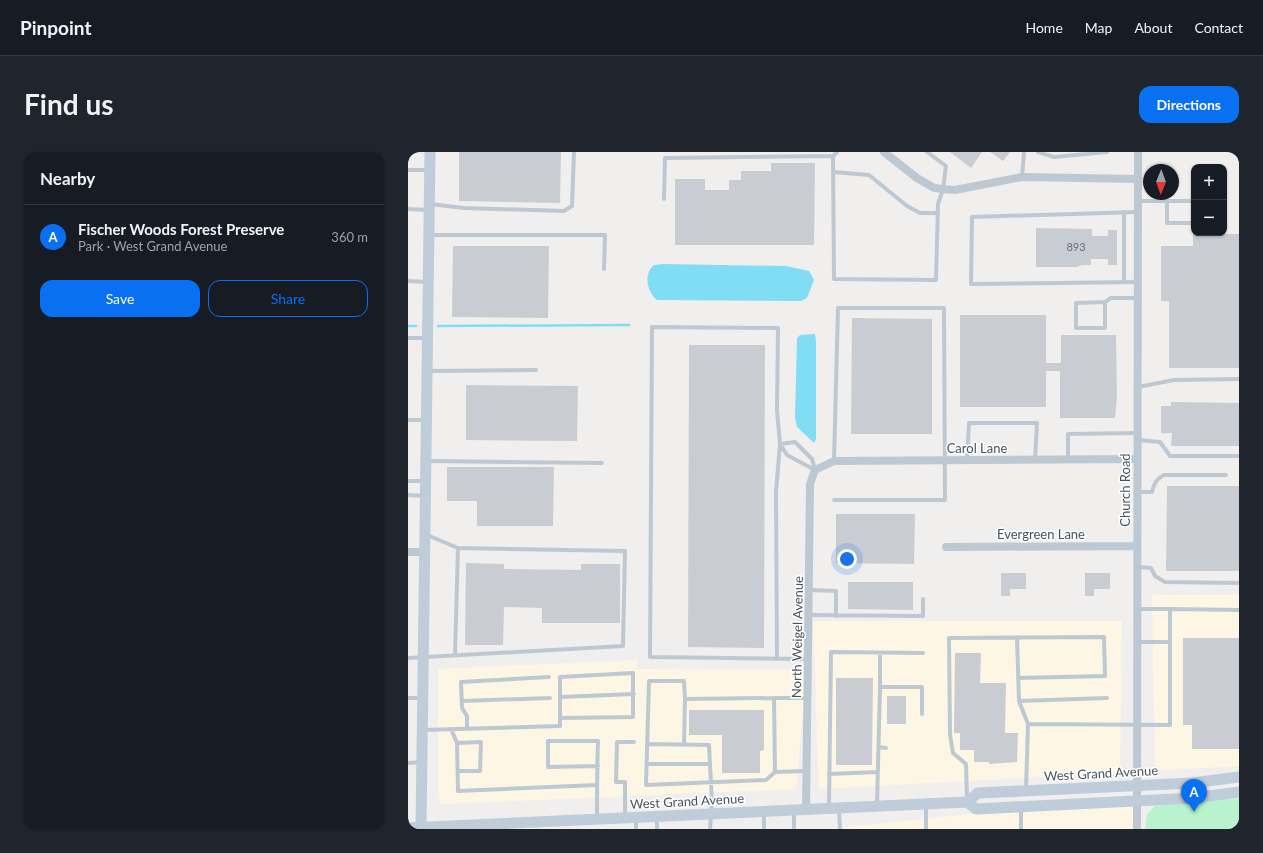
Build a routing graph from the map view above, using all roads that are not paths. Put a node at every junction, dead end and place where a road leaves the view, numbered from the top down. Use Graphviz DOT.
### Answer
graph roads {
  1 [pos="430,152"];
  2 [pos="574,152"];
  3 [pos="837,152"];
  4 [pos="884,152"];
  5 [pos="927,152"];
  6 [pos="1024,152"];
  7 [pos="1038,152"];
  8 [pos="1107,152"];
  9 [pos="1138,152"];
  10 [pos="833,156"];
  11 [pos="408,170"];
  12 [pos="430,170"];
  13 [pos="833,172"];
  14 [pos="1022,177"];
  15 [pos="1138,180"];
  16 [pos="943,189"];
  17 [pos="664,198"];
  18 [pos="1138,201"];
  19 [pos="1168,201"];
  20 [pos="1191,202"];
  21 [pos="430,207"];
  22 [pos="408,209"];
  23 [pos="1124,212"];
  24 [pos="1138,212"];
  25 [pos="938,213"];
  26 [pos="1191,223"];
  27 [pos="429,235"];
  28 [pos="604,269"];
  29 [pos="408,281"];
  30 [pos="429,282"];
  31 [pos="1124,282"];
  32 [pos="1138,282"];
  33 [pos="1138,298"];
  34 [pos="1105,302"];
  35 [pos="408,338"];
  36 [pos="427,338"];
  37 [pos="536,370"];
  38 [pos="428,371"];
  39 [pos="1239,379"];
  40 [pos="1138,387"];
  41 [pos="408,420"];
  42 [pos="428,420"];
  43 [pos="1138,436"];
  44 [pos="780,444"];
  45 [pos="1239,456"];
  46 [pos="1137,459"];
  47 [pos="967,460"];
  48 [pos="1035,460"];
  49 [pos="1068,460"];
  50 [pos="427,461"];
  51 [pos="834,461"];
  52 [pos="946,461"];
  53 [pos="602,463"];
  54 [pos="817,469"];
  55 [pos="1226,475"];
  56 [pos="408,481"];
  57 [pos="427,481"];
  58 [pos="1137,492"];
  59 [pos="408,495"];
  60 [pos="427,496"];
  61 [pos="834,500"];
  62 [pos="426,535"];
  63 [pos="946,546"];
  64 [pos="1137,546"];
  65 [pos="458,548"];
  66 [pos="408,552"];
  67 [pos="426,552"];
  68 [pos="1137,567"];
  69 [pos="1239,583"];
  70 [pos="809,590"];
  71 [pos="923,599"];
  72 [pos="1137,609"];
  73 [pos="1170,609"];
  74 [pos="1239,610"];
  75 [pos="809,615"];
  76 [pos="836,616"];
  77 [pos="1017,638"];
  78 [pos="1137,642"];
  79 [pos="1170,642"];
  80 [pos="880,652"];
  81 [pos="923,653"];
  82 [pos="455,654"];
  83 [pos="424,655"];
  84 [pos="408,658"];
  85 [pos="777,659"];
  86 [pos="809,659"];
  87 [pos="549,677"];
  88 [pos="1018,678"];
  89 [pos="880,687"];
  90 [pos="634,694"];
  91 [pos="560,697"];
  92 [pos="408,698"];
  93 [pos="424,698"];
  94 [pos="550,698"];
  95 [pos="774,698"];
  96 [pos="808,698"];
  97 [pos="1106,698"];
  98 [pos="685,699"];
  99 [pos="462,701"];
  100 [pos="1019,701"];
  101 [pos="922,714"];
  102 [pos="560,718"];
  103 [pos="1137,723"];
  104 [pos="1028,724"];
  105 [pos="451,729"];
  106 [pos="467,729"];
  107 [pos="423,730"];
  108 [pos="634,742"];
  109 [pos="457,743"];
  110 [pos="647,744"];
  111 [pos="684,744"];
  112 [pos="879,747"];
  113 [pos="886,748"];
  114 [pos="423,762"];
  115 [pos="408,763"];
  116 [pos="646,764"];
  117 [pos="710,764"];
  118 [pos="598,766"];
  119 [pos="458,771"];
  120 [pos="807,771"];
  121 [pos="775,772"];
  122 [pos="878,772"];
  123 [pos="829,774"];
  124 [pos="1239,777"];
  125 [pos="711,782"];
  126 [pos="597,785"];
  127 [pos="1138,786"];
  128 [pos="1026,791"];
  129 [pos="1239,792"];
  130 [pos="1138,801"];
  131 [pos="967,802"];
  132 [pos="926,804"];
  133 [pos="877,807"];
  134 [pos="1021,807"];
  135 [pos="834,808"];
  136 [pos="794,810"];
  137 [pos="806,810"];
  138 [pos="764,812"];
  139 [pos="711,814"];
  140 [pos="657,817"];
  141 [pos="597,820"];
  142 [pos="632,822"];
  143 [pos="557,825"];
  144 [pos="483,827"];
  145 [pos="408,828"];
  146 [pos="421,828"];
  147 [pos="657,829"];
  148 [pos="710,829"];
  149 [pos="764,829"];
  150 [pos="794,829"];
  151 [pos="840,829"];
  152 [pos="926,829"];
  153 [pos="1021,829"];
  154 [pos="1137,829"];
  1 -- 12 [label="main road"];
  2 -- 21 [label="lane"];
  3 -- 10 [label="lane"];
  4 -- 16 [label="street"];
  5 -- 16 [label="lane"];
  6 -- 14 [label="lane"];
  7 -- 8 [label="lane"];
  9 -- 15 [label="street, Church Road"];
  10 -- 13 [label="lane"];
  10 -- 17 [label="lane"];
  11 -- 12 [label="lane"];
  12 -- 21 [label="main road"];
  13 -- 25 [label="lane"];
  13 -- 25 [label="lane"];
  14 -- 15 [label="street"];
  14 -- 16 [label="street"];
  15 -- 18 [label="street, Church Road"];
  16 -- 25 [label="lane"];
  18 -- 19 [label="lane"];
  18 -- 24 [label="street, Church Road"];
  19 -- 20 [label="lane"];
  19 -- 26 [label="lane"];
  21 -- 22 [label="lane"];
  21 -- 27 [label="main road"];
  23 -- 24 [label="lane"];
  23 -- 31 [label="lane"];
  23 -- 31 [label="lane"];
  24 -- 32 [label="street, Church Road"];
  27 -- 28 [label="lane"];
  27 -- 30 [label="main road"];
  29 -- 30 [label="lane"];
  30 -- 36 [label="main road"];
  31 -- 32 [label="lane"];
  32 -- 33 [label="street, Church Road"];
  33 -- 34 [label="lane"];
  33 -- 40 [label="street, Church Road"];
  34 -- 34 [label="lane"];
  35 -- 36 [label="lane"];
  36 -- 38 [label="main road"];
  37 -- 38 [label="lane"];
  38 -- 42 [label="main road"];
  39 -- 40 [label="lane"];
  40 -- 43 [label="street, Church Road"];
  41 -- 42 [label="lane"];
  42 -- 50 [label="main road"];
  43 -- 45 [label="lane"];
  43 -- 46 [label="street, Church Road"];
  43 -- 49 [label="lane"];
  44 -- 54 [label="lane"];
  44 -- 54 [label="lane"];
  44 -- 85 [label="lane"];
  44 -- 85 [label="lane"];
  46 -- 49 [label="street, Carol Lane"];
  46 -- 58 [label="street, Church Road"];
  47 -- 48 [label="street, Carol Lane"];
  47 -- 48 [label="lane"];
  47 -- 52 [label="street, Carol Lane"];
  48 -- 49 [label="street, Carol Lane"];
  50 -- 53 [label="lane"];
  50 -- 57 [label="main road"];
  51 -- 52 [label="street, Carol Lane"];
  51 -- 52 [label="lane"];
  51 -- 54 [label="street, Carol Lane"];
  52 -- 61 [label="lane"];
  54 -- 70 [label="street, North Weigel Avenue"];
  55 -- 58 [label="lane"];
  56 -- 57 [label="lane"];
  57 -- 60 [label="main road"];
  58 -- 64 [label="street, Church Road"];
  59 -- 60 [label="lane"];
  60 -- 62 [label="main road"];
  62 -- 65 [label="lane"];
  62 -- 67 [label="main road"];
  63 -- 64 [label="street, Evergreen Lane"];
  64 -- 68 [label="street, Church Road"];
  65 -- 82 [label="lane"];
  65 -- 82 [label="lane"];
  66 -- 67 [label="street"];
  67 -- 83 [label="main road"];
  68 -- 69 [label="lane"];
  68 -- 72 [label="street, Church Road"];
  70 -- 75 [label="street, North Weigel Avenue"];
  70 -- 76 [label="lane"];
  71 -- 76 [label="lane"];
  72 -- 73 [label="lane"];
  72 -- 78 [label="street, Church Road"];
  73 -- 74 [label="lane"];
  73 -- 79 [label="lane"];
  75 -- 76 [label="lane"];
  75 -- 86 [label="street, North Weigel Avenue"];
  77 -- 88 [label="lane"];
  77 -- 88 [label="lane"];
  77 -- 131 [label="lane"];
  78 -- 79 [label="lane"];
  78 -- 103 [label="street, Church Road"];
  79 -- 103 [label="lane"];
  80 -- 81 [label="lane"];
  80 -- 89 [label="lane"];
  80 -- 123 [label="lane"];
  82 -- 83 [label="lane"];
  83 -- 84 [label="lane"];
  83 -- 93 [label="main road"];
  85 -- 86 [label="lane"];
  86 -- 96 [label="street, North Weigel Avenue"];
  87 -- 99 [label="lane"];
  88 -- 100 [label="lane"];
  89 -- 101 [label="lane"];
  89 -- 112 [label="lane"];
  90 -- 91 [label="lane"];
  90 -- 91 [label="lane"];
  90 -- 102 [label="lane"];
  91 -- 102 [label="lane"];
  92 -- 93 [label="lane"];
  93 -- 107 [label="main road"];
  94 -- 99 [label="lane"];
  95 -- 96 [label="lane"];
  95 -- 98 [label="lane"];
  95 -- 121 [label="lane"];
  96 -- 120 [label="street, North Weigel Avenue"];
  97 -- 100 [label="lane"];
  98 -- 110 [label="lane"];
  98 -- 111 [label="lane"];
  99 -- 106 [label="lane"];
  100 -- 104 [label="lane"];
  102 -- 106 [label="lane"];
  103 -- 104 [label="lane"];
  103 -- 127 [label="street, Church Road"];
  104 -- 128 [label="lane"];
  105 -- 106 [label="lane"];
  105 -- 107 [label="lane"];
  105 -- 109 [label="lane"];
  107 -- 114 [label="main road"];
  108 -- 142 [label="lane"];
  109 -- 119 [label="lane"];
  109 -- 119 [label="lane"];
  110 -- 111 [label="lane"];
  110 -- 116 [label="lane"];
  111 -- 117 [label="lane"];
  112 -- 113 [label="lane"];
  112 -- 122 [label="lane"];
  114 -- 115 [label="lane"];
  114 -- 146 [label="main road"];
  116 -- 117 [label="lane"];
  116 -- 125 [label="lane"];
  117 -- 125 [label="lane"];
  118 -- 118 [label="lane"];
  118 -- 126 [label="lane"];
  119 -- 126 [label="lane"];
  120 -- 121 [label="lane"];
  120 -- 137 [label="street, North Weigel Avenue"];
  121 -- 125 [label="lane"];
  122 -- 123 [label="lane"];
  122 -- 133 [label="lane"];
  123 -- 135 [label="lane"];
  124 -- 127 [label="main road, West Grand Avenue"];
  125 -- 139 [label="lane"];
  126 -- 141 [label="lane"];
  127 -- 128 [label="main road, West Grand Avenue"];
  127 -- 130 [label="street, Church Road"];
  128 -- 131 [label="main road, West Grand Avenue"];
  129 -- 130 [label="main road, West Grand Avenue"];
  130 -- 134 [label="main road, West Grand Avenue"];
  130 -- 154 [label="street, Church Road"];
  131 -- 132 [label="main road, West Grand Avenue"];
  131 -- 134 [label="main road, West Grand Avenue"];
  132 -- 133 [label="main road, West Grand Avenue"];
  132 -- 152 [label="lane"];
  133 -- 135 [label="main road, West Grand Avenue"];
  134 -- 153 [label="lane"];
  135 -- 137 [label="main road, West Grand Avenue"];
  135 -- 151 [label="lane"];
  136 -- 137 [label="main road, West Grand Avenue"];
  136 -- 138 [label="main road, West Grand Avenue"];
  136 -- 150 [label="lane"];
  138 -- 139 [label="main road, West Grand Avenue"];
  138 -- 149 [label="lane"];
  139 -- 140 [label="main road, West Grand Avenue"];
  139 -- 148 [label="lane"];
  140 -- 142 [label="main road, West Grand Avenue"];
  140 -- 147 [label="lane"];
  141 -- 142 [label="main road, West Grand Avenue"];
  141 -- 143 [label="main road, West Grand Avenue"];
  143 -- 144 [label="main road, West Grand Avenue"];
  144 -- 146 [label="main road, West Grand Avenue"];
  145 -- 146 [label="main road, West Grand Avenue"];
}
